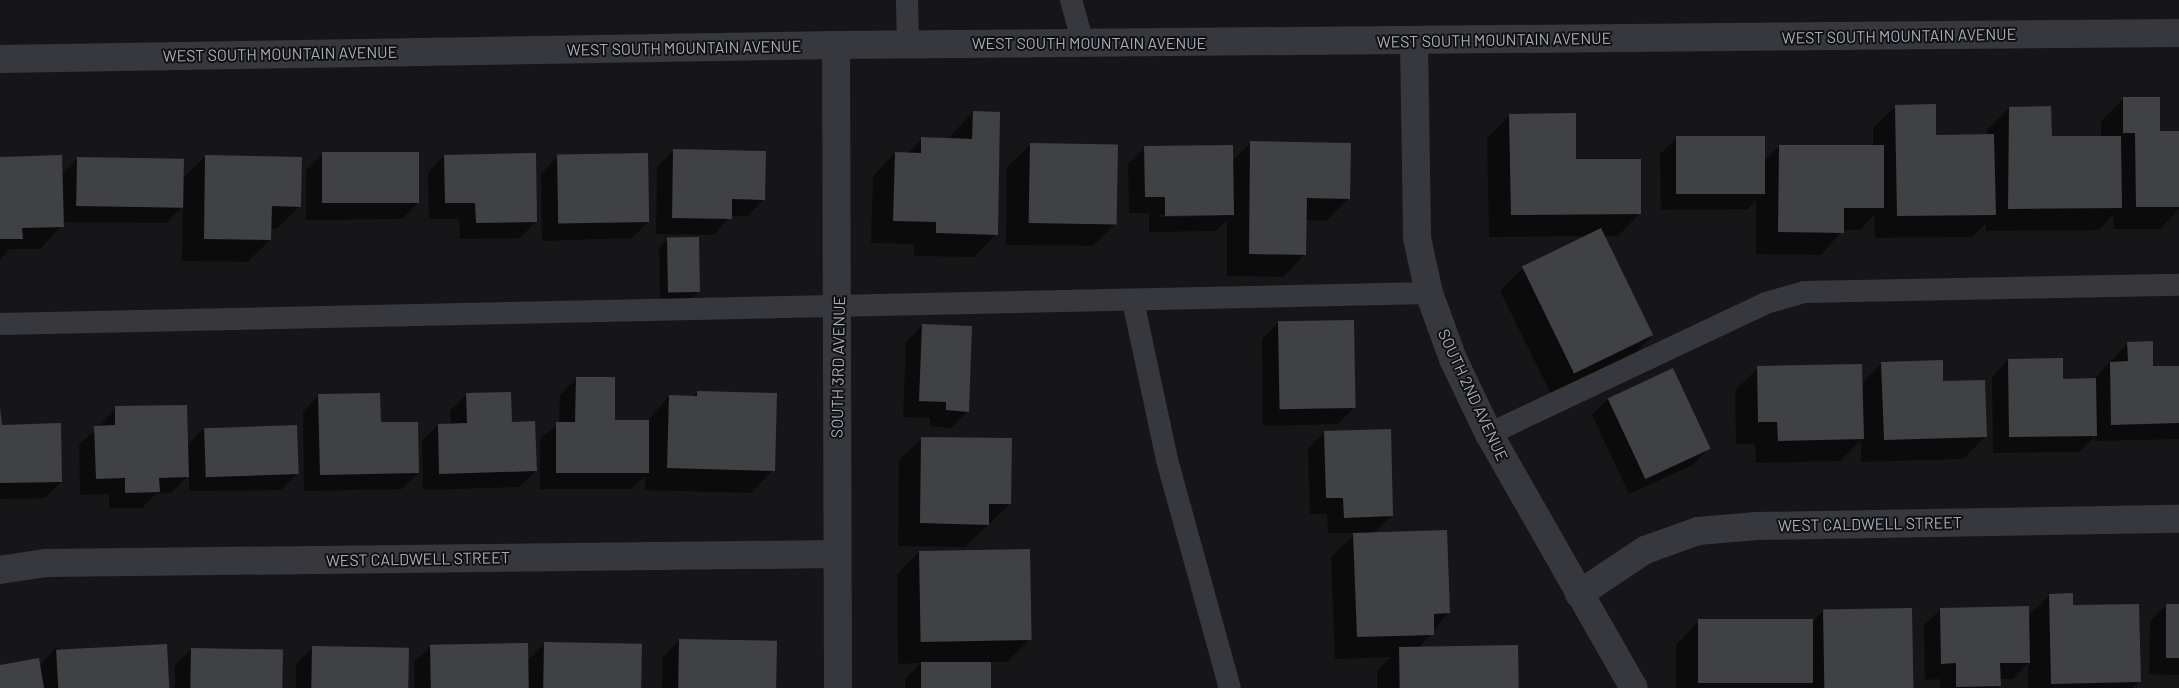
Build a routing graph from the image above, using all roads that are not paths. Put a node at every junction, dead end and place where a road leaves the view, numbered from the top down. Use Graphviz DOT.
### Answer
graph roads {
  1 [pos="907,0"];
  2 [pos="1071,0"];
  3 [pos="2179,32"];
  4 [pos="1414,41"];
  5 [pos="1083,44"];
  6 [pos="908,45"];
  7 [pos="836,46"];
  8 [pos="0,59"];
  9 [pos="2179,285"];
  10 [pos="1429,293"];
  11 [pos="1133,301"];
  12 [pos="839,304"];
  13 [pos="0,324"];
  14 [pos="1488,434"];
  15 [pos="2179,519"];
  16 [pos="836,554"];
  17 [pos="0,570"];
  18 [pos="1579,594"];
  19 [pos="838,688"];
  20 [pos="1230,688"];
  21 [pos="1634,688"];
  1 -- 6 [label="lane"];
  2 -- 5 [label="lane"];
  3 -- 4 [label="street, WEST SOUTH MOUNTAIN AVENUE"];
  4 -- 5 [label="street, WEST SOUTH MOUNTAIN AVENUE"];
  4 -- 10 [label="street, SOUTH 2ND AVENUE"];
  5 -- 6 [label="street, WEST SOUTH MOUNTAIN AVENUE"];
  6 -- 7 [label="street, WEST SOUTH MOUNTAIN AVENUE"];
  7 -- 8 [label="street, WEST SOUTH MOUNTAIN AVENUE"];
  7 -- 12 [label="street, SOUTH 3RD AVENUE"];
  9 -- 14 [label="lane"];
  10 -- 11 [label="lane"];
  10 -- 14 [label="street, SOUTH 2ND AVENUE"];
  11 -- 12 [label="lane"];
  11 -- 20 [label="lane"];
  12 -- 13 [label="lane"];
  12 -- 16 [label="street, SOUTH 3RD AVENUE"];
  14 -- 18 [label="street, SOUTH 2ND AVENUE"];
  15 -- 18 [label="street, WEST CALDWELL STREET"];
  16 -- 17 [label="street, WEST CALDWELL STREET"];
  16 -- 19 [label="street, SOUTH 3RD AVENUE"];
  18 -- 21 [label="street, SOUTH 2ND AVENUE"];
}
